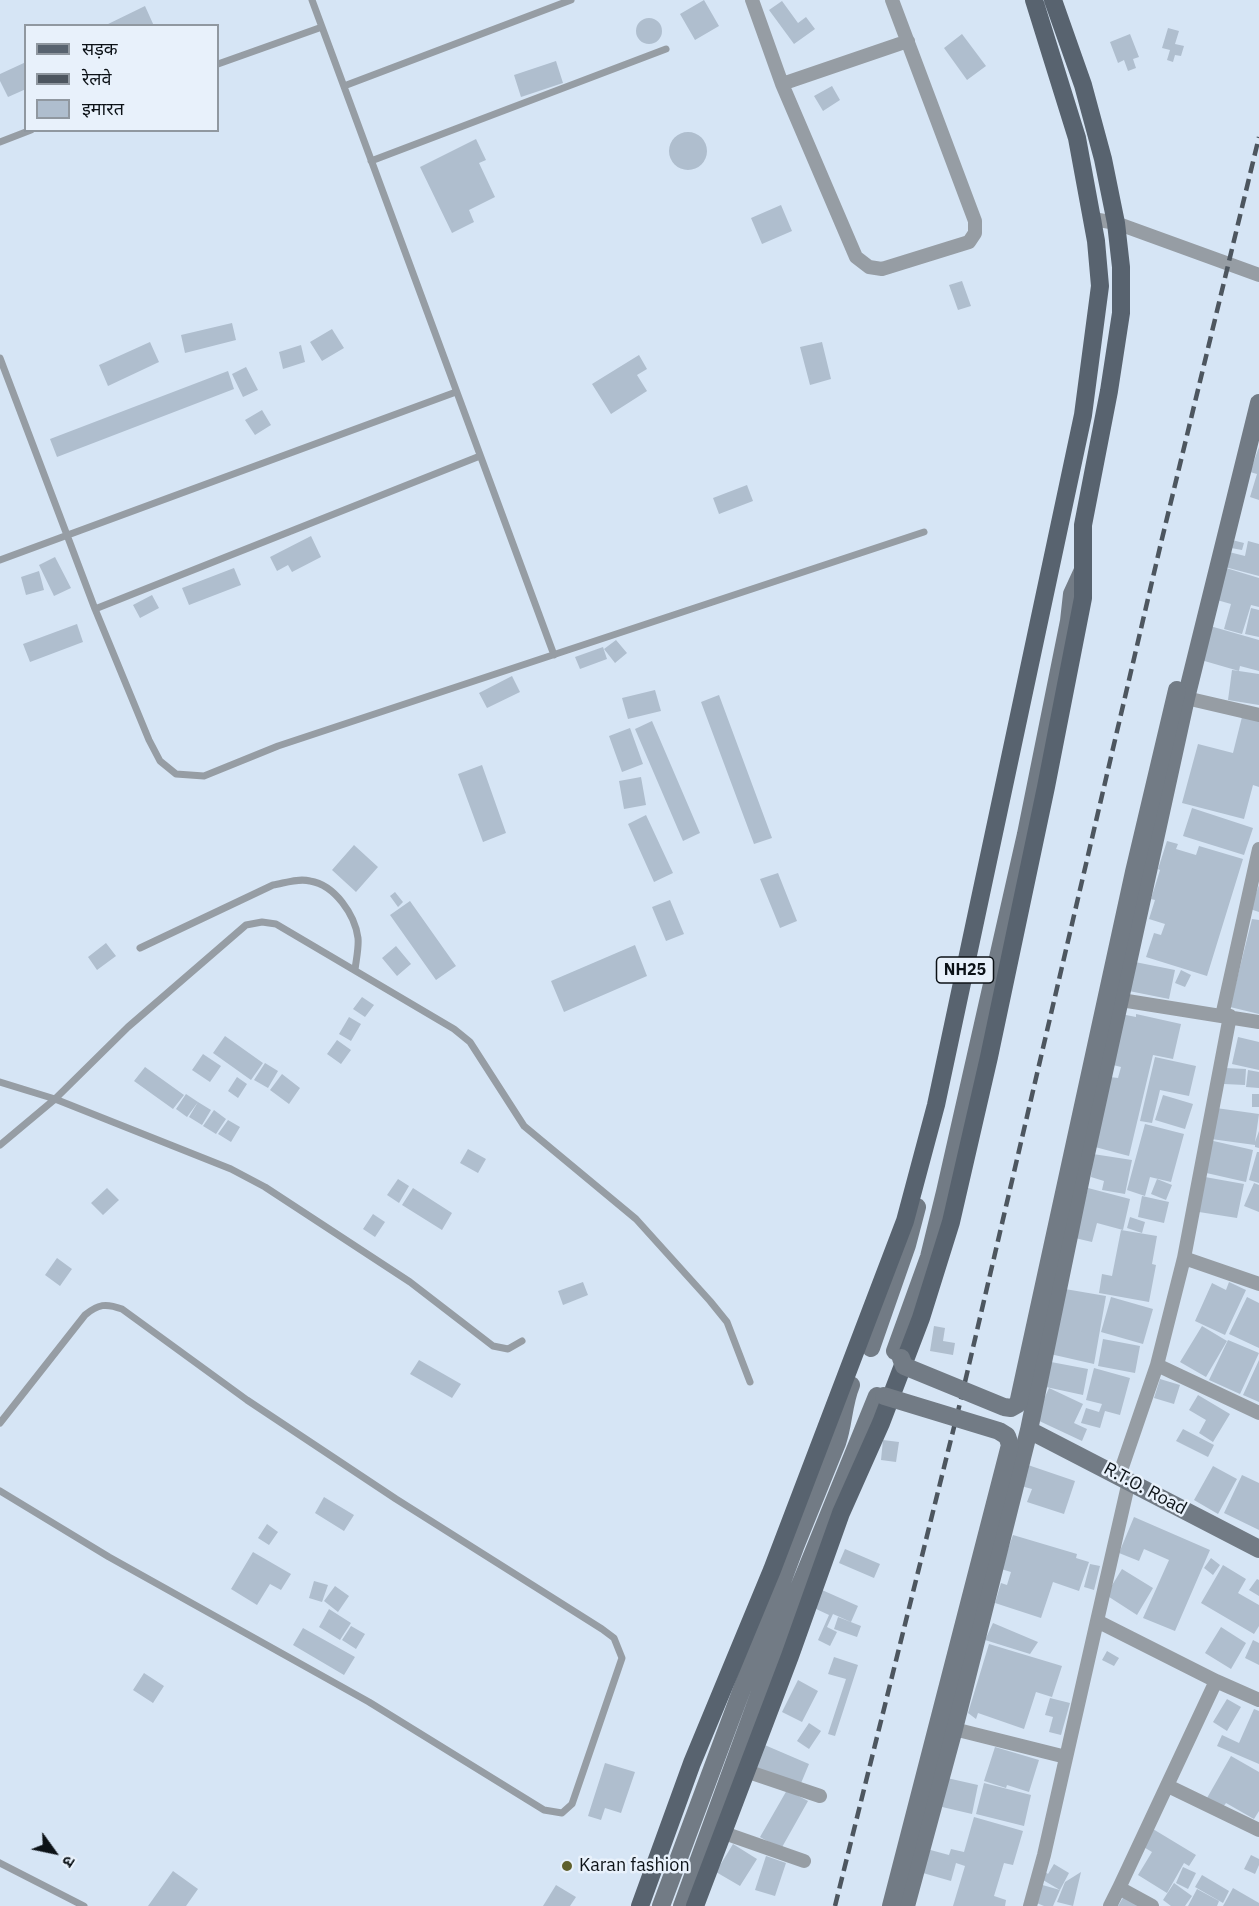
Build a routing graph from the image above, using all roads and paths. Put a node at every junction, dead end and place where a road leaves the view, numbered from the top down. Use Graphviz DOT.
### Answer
graph roads {
  1 [pos="312,0"];
  2 [pos="571,0"];
  3 [pos="752,0"];
  4 [pos="892,0"];
  5 [pos="1034,0"];
  6 [pos="1053,0"];
  7 [pos="322,27"];
  8 [pos="908,41"];
  9 [pos="666,49"];
  10 [pos="219,64"];
  11 [pos="782,84"];
  12 [pos="344,86"];
  13 [pos="26,132"];
  14 [pos="0,142"];
  15 [pos="371,161"];
  16 [pos="1093,219"];
  17 [pos="1116,222"];
  18 [pos="1259,275"];
  19 [pos="0,358"];
  20 [pos="456,392"];
  21 [pos="1259,403"];
  22 [pos="480,456"];
  23 [pos="924,532"];
  24 [pos="67,535"];
  25 [pos="0,560"];
  26 [pos="1050,569"];
  27 [pos="1083,570"];
  28 [pos="95,609"];
  29 [pos="554,655"];
  30 [pos="1182,694"];
  31 [pos="1259,715"];
  32 [pos="1259,849"];
  33 [pos="141,948"];
  34 [pos="355,970"];
  35 [pos="1121,1000"];
  36 [pos="1226,1016"];
  37 [pos="1259,1022"];
  38 [pos="0,1082"];
  39 [pos="55,1099"];
  40 [pos="0,1145"];
  41 [pos="1184,1258"];
  42 [pos="1259,1284"];
  43 [pos="522,1341"];
  44 [pos="871,1348"];
  45 [pos="900,1358"];
  46 [pos="1157,1365"];
  47 [pos="855,1376"];
  48 [pos="750,1382"];
  49 [pos="880,1396"];
  50 [pos="1259,1413"];
  51 [pos="0,1423"];
  52 [pos="1029,1430"];
  53 [pos="1124,1478"];
  54 [pos="0,1491"];
  55 [pos="1259,1550"];
  56 [pos="1097,1621"];
  57 [pos="1216,1681"];
  58 [pos="1259,1700"];
  59 [pos="954,1728"];
  60 [pos="1066,1757"];
  61 [pos="746,1771"];
  62 [pos="1168,1786"];
  63 [pos="820,1796"];
  64 [pos="1259,1830"];
  65 [pos="724,1833"];
  66 [pos="804,1861"];
  67 [pos="0,1863"];
  68 [pos="1119,1888"];
  69 [pos="84,1906"];
  70 [pos="640,1906"];
  71 [pos="661,1906"];
  72 [pos="682,1906"];
  73 [pos="695,1906"];
  74 [pos="891,1906"];
  75 [pos="906,1906"];
  76 [pos="1030,1906"];
  77 [pos="1110,1906"];
  78 [pos="1152,1906"];
  1 -- 7 [label="lane"];
  2 -- 12 [label="lane"];
  3 -- 11 [label="street"];
  4 -- 8 [label="street"];
  5 -- 16 [label="main road, NH25"];
  6 -- 17 [label="main road, NH25"];
  7 -- 10 [label="lane"];
  7 -- 12 [label="lane"];
  8 -- 11 [label="street"];
  8 -- 11 [label="street"];
  9 -- 15 [label="lane"];
  12 -- 15 [label="lane"];
  13 -- 14 [label="lane"];
  15 -- 20 [label="lane"];
  16 -- 17 [label="street"];
  16 -- 26 [label="main road, NH25"];
  17 -- 18 [label="street"];
  17 -- 27 [label="main road, NH25"];
  19 -- 24 [label="lane"];
  20 -- 22 [label="lane"];
  20 -- 24 [label="lane"];
  21 -- 30 [label="street"];
  22 -- 28 [label="lane"];
  22 -- 29 [label="lane"];
  23 -- 29 [label="lane"];
  24 -- 25 [label="lane"];
  24 -- 28 [label="lane"];
  26 -- 44 [label="street"];
  26 -- 70 [label="main road, NH25"];
  27 -- 45 [label="street"];
  27 -- 61 [label="main road, NH25"];
  28 -- 29 [label="lane"];
  30 -- 31 [label="street"];
  30 -- 35 [label="street"];
  30 -- 45 [label="street, bridge"];
  32 -- 36 [label="street"];
  33 -- 34 [label="lane"];
  34 -- 39 [label="lane"];
  34 -- 48 [label="lane"];
  35 -- 36 [label="street"];
  35 -- 52 [label="street"];
  36 -- 37 [label="street"];
  36 -- 41 [label="street"];
  38 -- 39 [label="lane"];
  39 -- 40 [label="lane"];
  39 -- 43 [label="lane"];
  41 -- 42 [label="street"];
  41 -- 46 [label="street"];
  44 -- 45 [label="street"];
  44 -- 47 [label="street"];
  45 -- 49 [label="street"];
  46 -- 50 [label="street"];
  46 -- 53 [label="street"];
  47 -- 49 [label="street"];
  47 -- 71 [label="street"];
  49 -- 72 [label="street"];
  49 -- 74 [label="street, bridge"];
  51 -- 54 [label="lane"];
  52 -- 53 [label="street, R.T.O. Road"];
  52 -- 59 [label="street"];
  53 -- 55 [label="street, R.T.O. Road"];
  53 -- 56 [label="street"];
  56 -- 57 [label="street"];
  56 -- 60 [label="street"];
  57 -- 58 [label="street"];
  57 -- 62 [label="street"];
  59 -- 60 [label="street"];
  59 -- 75 [label="street"];
  60 -- 76 [label="street"];
  61 -- 63 [label="street"];
  61 -- 65 [label="main road, NH25"];
  62 -- 64 [label="street"];
  62 -- 68 [label="street"];
  65 -- 66 [label="street"];
  65 -- 73 [label="main road, NH25"];
  67 -- 69 [label="lane"];
  68 -- 77 [label="street"];
  68 -- 78 [label="street"];
}
